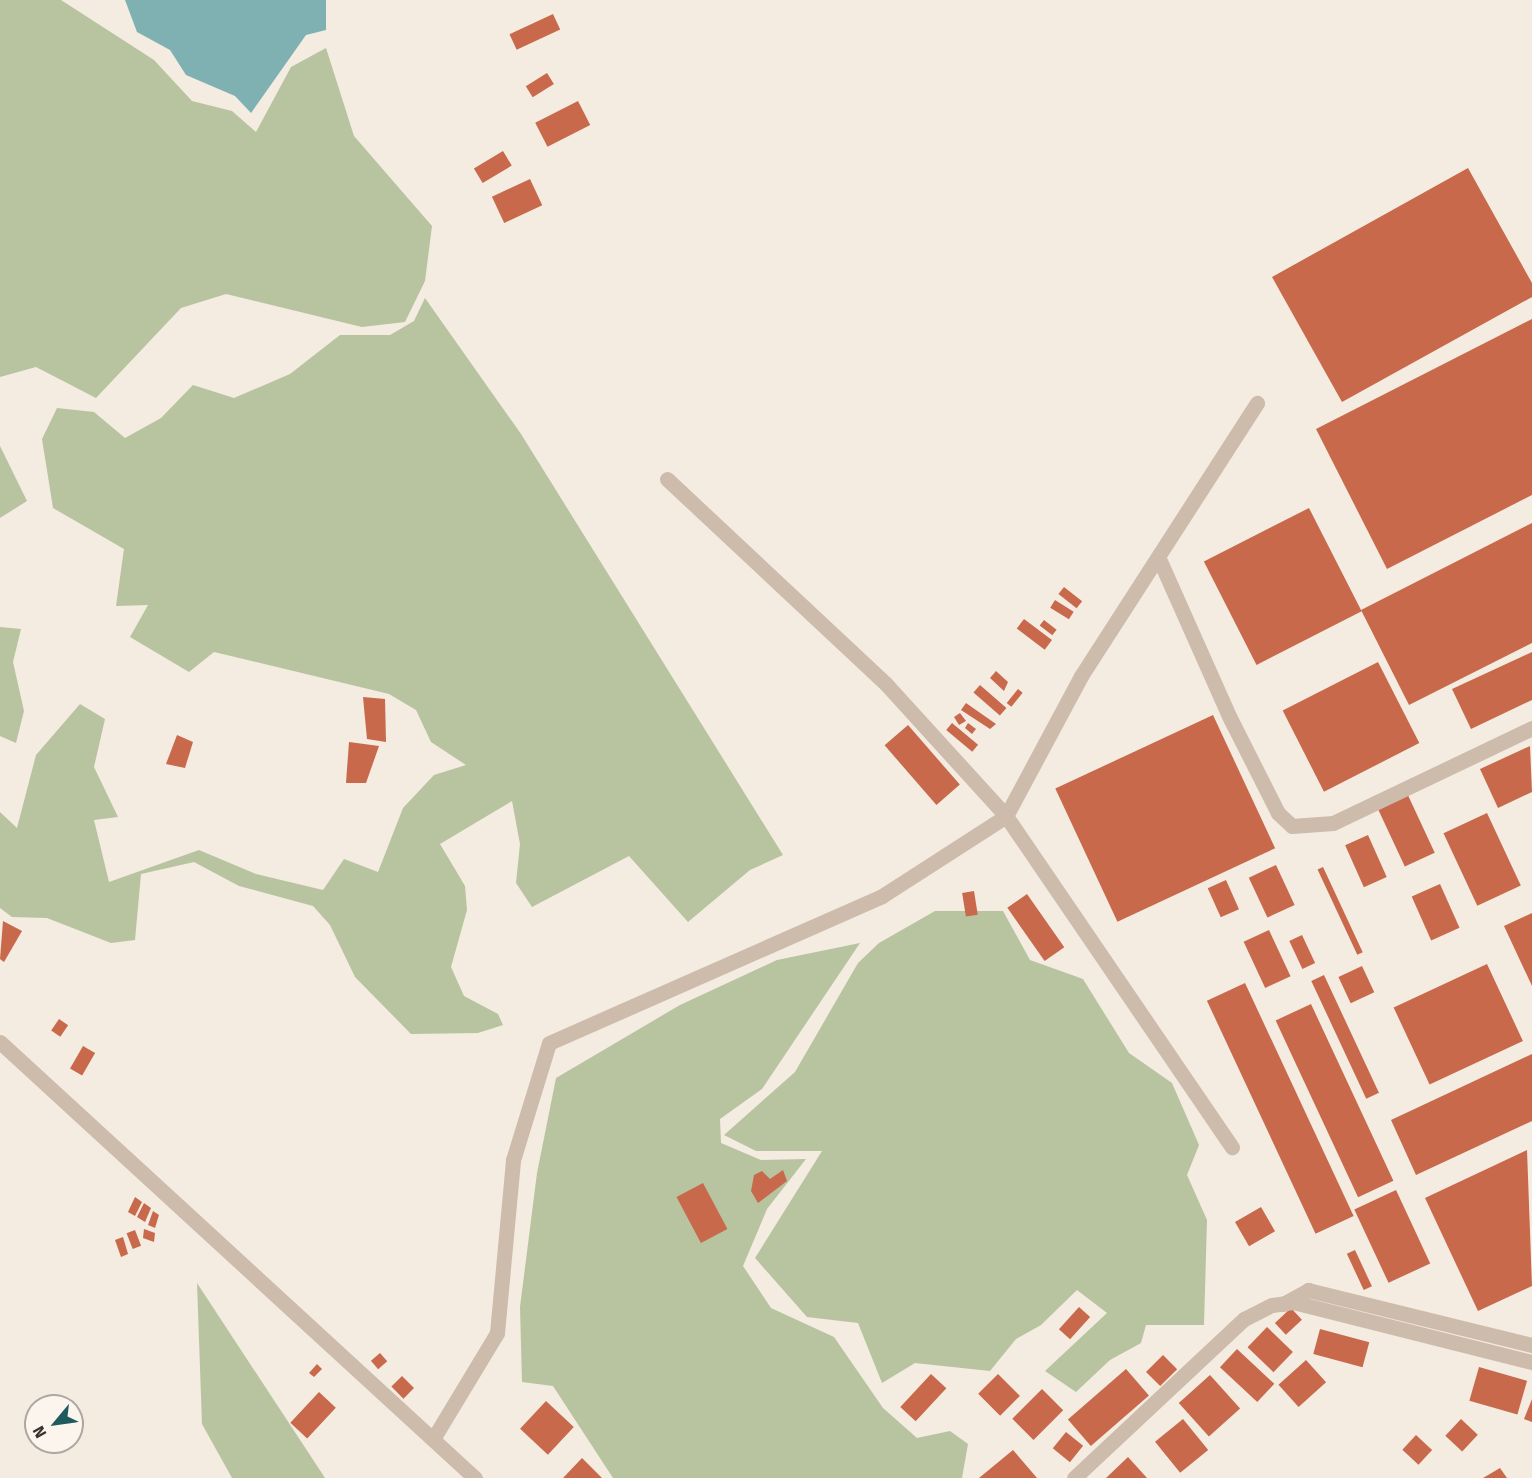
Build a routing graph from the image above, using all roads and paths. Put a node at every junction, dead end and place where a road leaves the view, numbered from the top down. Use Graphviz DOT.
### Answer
graph roads {
  1 [pos="1257,403"];
  2 [pos="667,479"];
  3 [pos="1160,561"];
  4 [pos="1532,728"];
  5 [pos="1006,816"];
  6 [pos="0,1042"];
  7 [pos="1232,1147"];
  8 [pos="1283,1304"];
  9 [pos="1532,1345"];
  10 [pos="1532,1362"];
  11 [pos="433,1439"];
  12 [pos="475,1478"];
  13 [pos="1074,1478"];
  1 -- 3 [label="street"];
  2 -- 5 [label="street"];
  3 -- 4 [label="street"];
  3 -- 5 [label="street"];
  5 -- 7 [label="street"];
  5 -- 11 [label="street"];
  6 -- 11 [label="street"];
  8 -- 9 [label="street"];
  8 -- 10 [label="street"];
  8 -- 13 [label="street"];
  11 -- 12 [label="street"];
}
